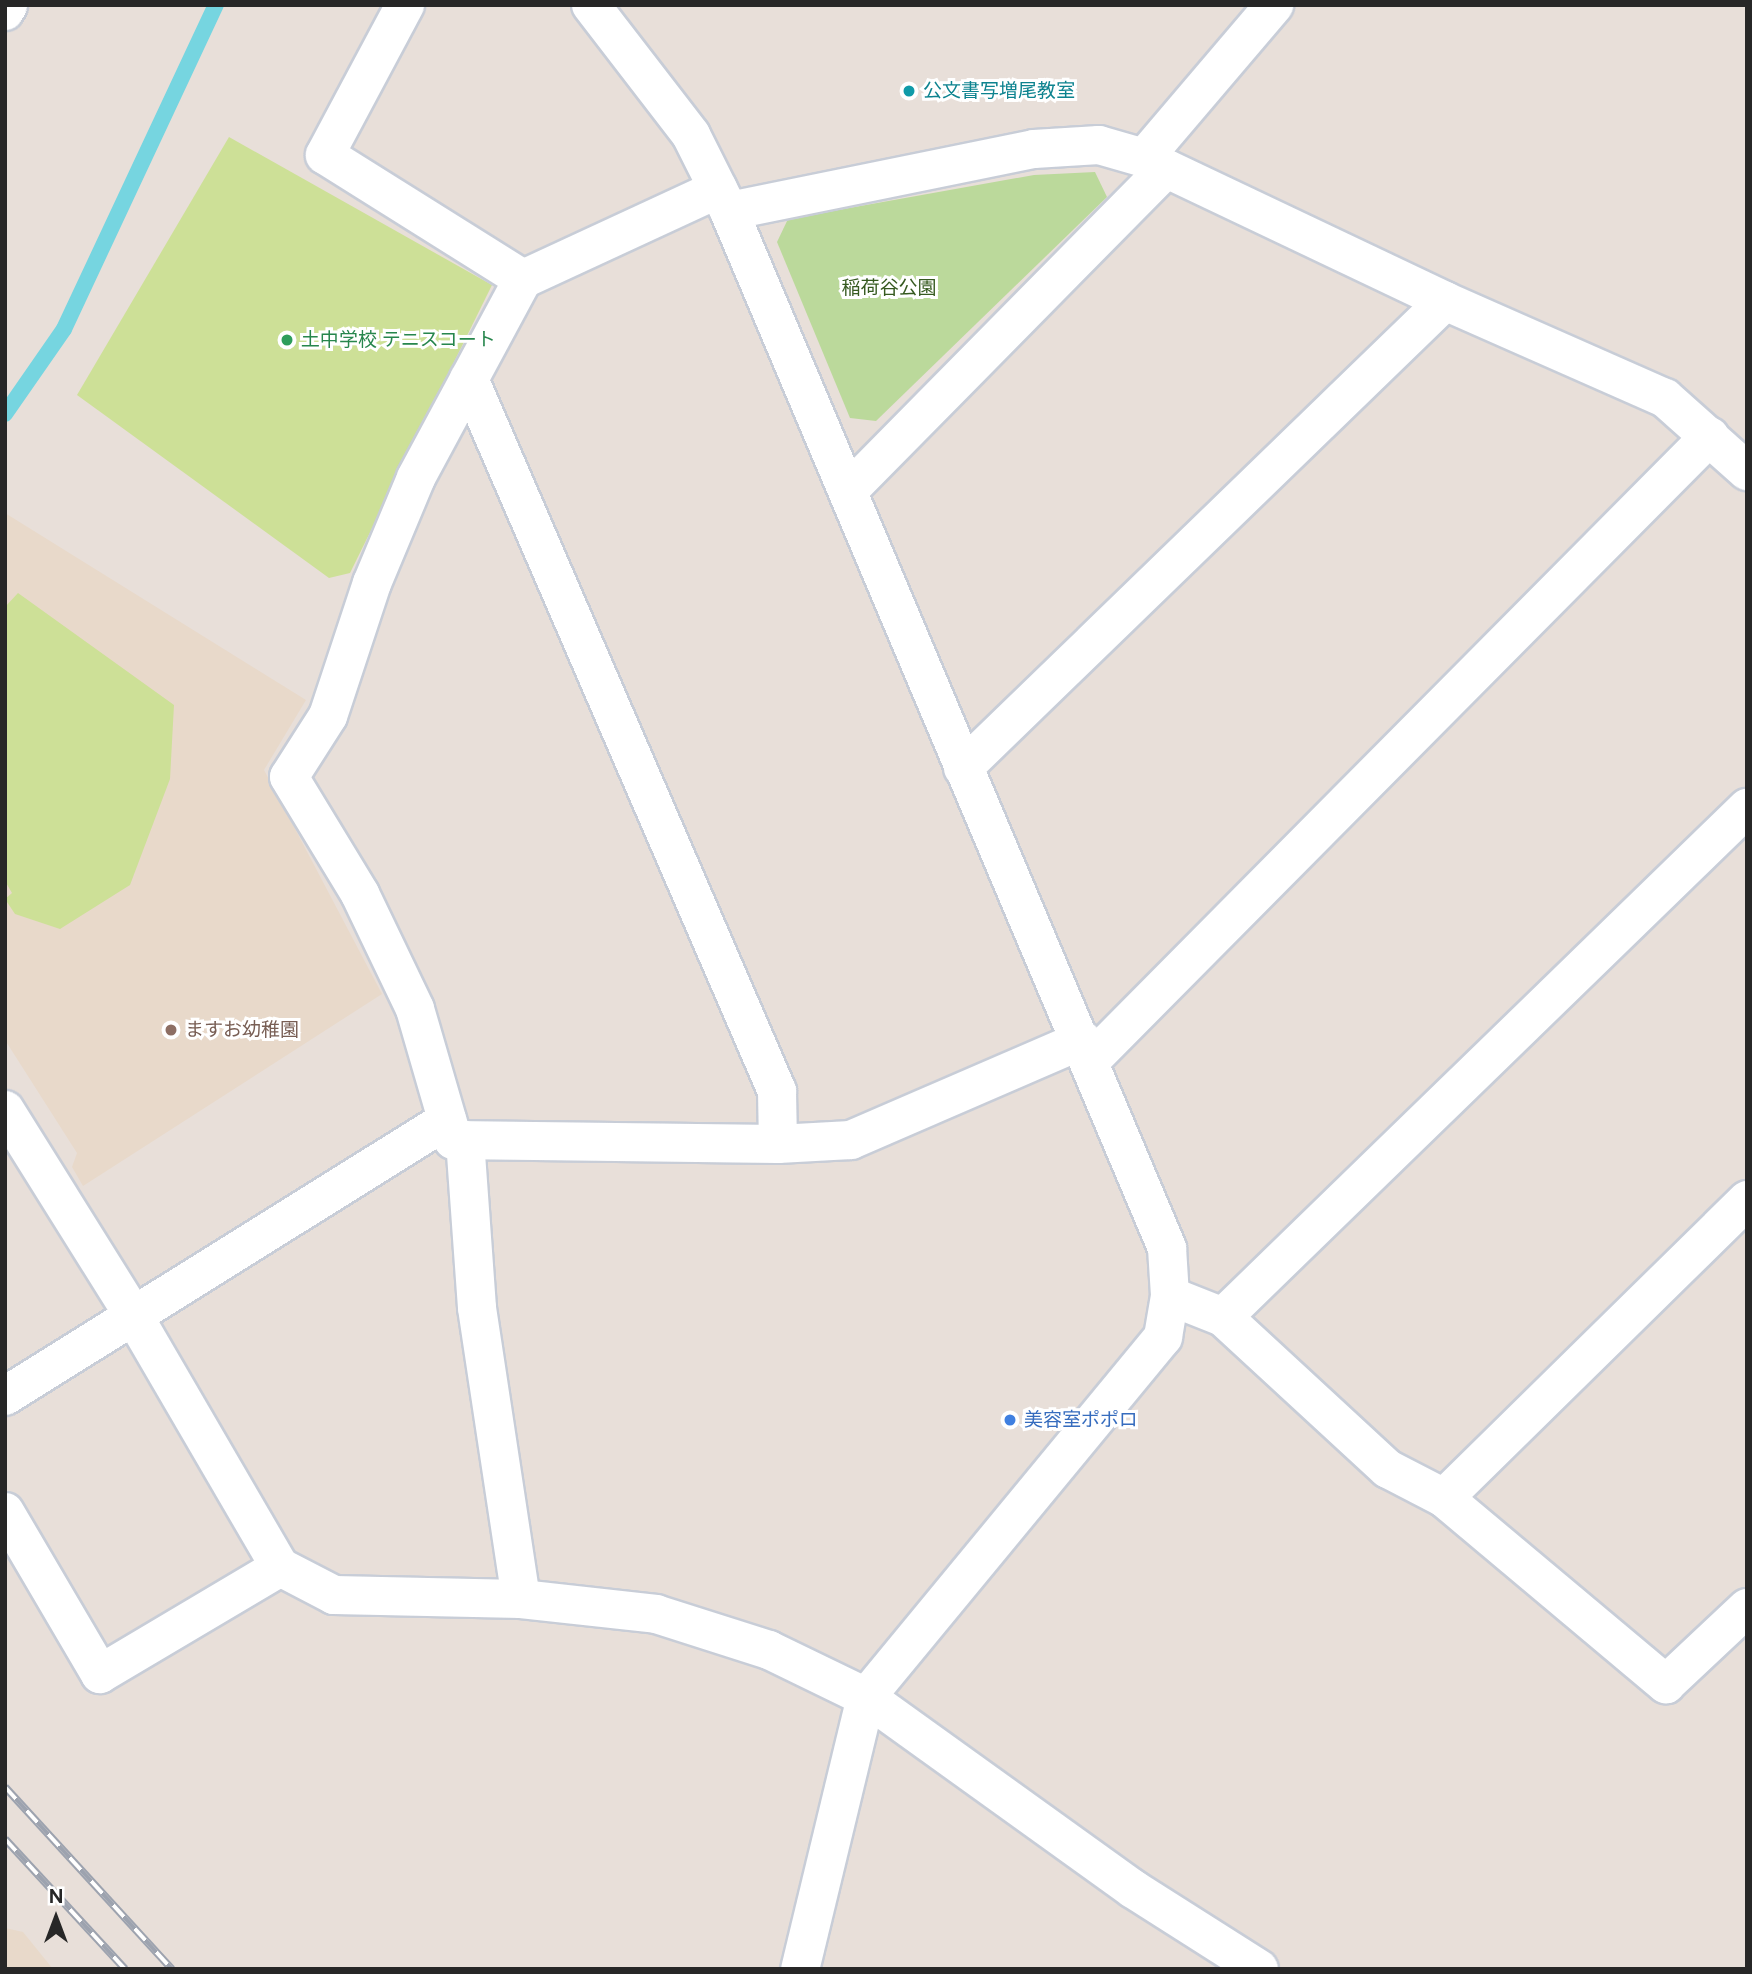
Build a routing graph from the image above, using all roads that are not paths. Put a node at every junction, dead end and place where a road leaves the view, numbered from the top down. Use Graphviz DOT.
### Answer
graph roads {
  1 [pos="8,5"];
  2 [pos="405,5"];
  3 [pos="1274,5"];
  4 [pos="5,11"];
  5 [pos="605,12"];
  6 [pos="1155,163"];
  7 [pos="723,200"];
  8 [pos="523,279"];
  9 [pos="1445,302"];
  10 [pos="469,379"];
  11 [pos="1710,436"];
  12 [pos="1747,471"];
  13 [pos="850,489"];
  14 [pos="964,768"];
  15 [pos="1747,808"];
  16 [pos="1086,1050"];
  17 [pos="5,1110"];
  18 [pos="456,1130"];
  19 [pos="778,1144"];
  20 [pos="1747,1200"];
  21 [pos="1170,1296"];
  22 [pos="132,1313"];
  23 [pos="1223,1317"];
  24 [pos="5,1396"];
  25 [pos="1444,1497"];
  26 [pos="5,1512"];
  27 [pos="280,1567"];
  28 [pos="521,1599"];
  29 [pos="1747,1608"];
  30 [pos="866,1697"];
  31 [pos="800,1969"];
  32 [pos="1259,1969"];
  1 -- 4 [label="street"];
  2 -- 8 [label="street"];
  3 -- 6 [label="street"];
  5 -- 7 [label="street"];
  6 -- 7 [label="street"];
  6 -- 9 [label="street"];
  6 -- 13 [label="street"];
  7 -- 8 [label="street"];
  7 -- 13 [label="street"];
  8 -- 10 [label="street"];
  9 -- 11 [label="street"];
  9 -- 14 [label="street"];
  10 -- 18 [label="street"];
  10 -- 19 [label="street"];
  11 -- 12 [label="street"];
  11 -- 16 [label="street"];
  13 -- 14 [label="street"];
  14 -- 16 [label="street"];
  15 -- 23 [label="street"];
  16 -- 19 [label="street"];
  16 -- 21 [label="street"];
  17 -- 22 [label="street"];
  18 -- 19 [label="street"];
  18 -- 22 [label="street"];
  18 -- 28 [label="street"];
  20 -- 25 [label="street"];
  21 -- 23 [label="street"];
  21 -- 30 [label="street"];
  22 -- 24 [label="street"];
  22 -- 27 [label="street"];
  23 -- 25 [label="street"];
  25 -- 29 [label="street"];
  26 -- 27 [label="street"];
  27 -- 28 [label="street"];
  28 -- 30 [label="street"];
  30 -- 31 [label="street"];
  30 -- 32 [label="street"];
}
